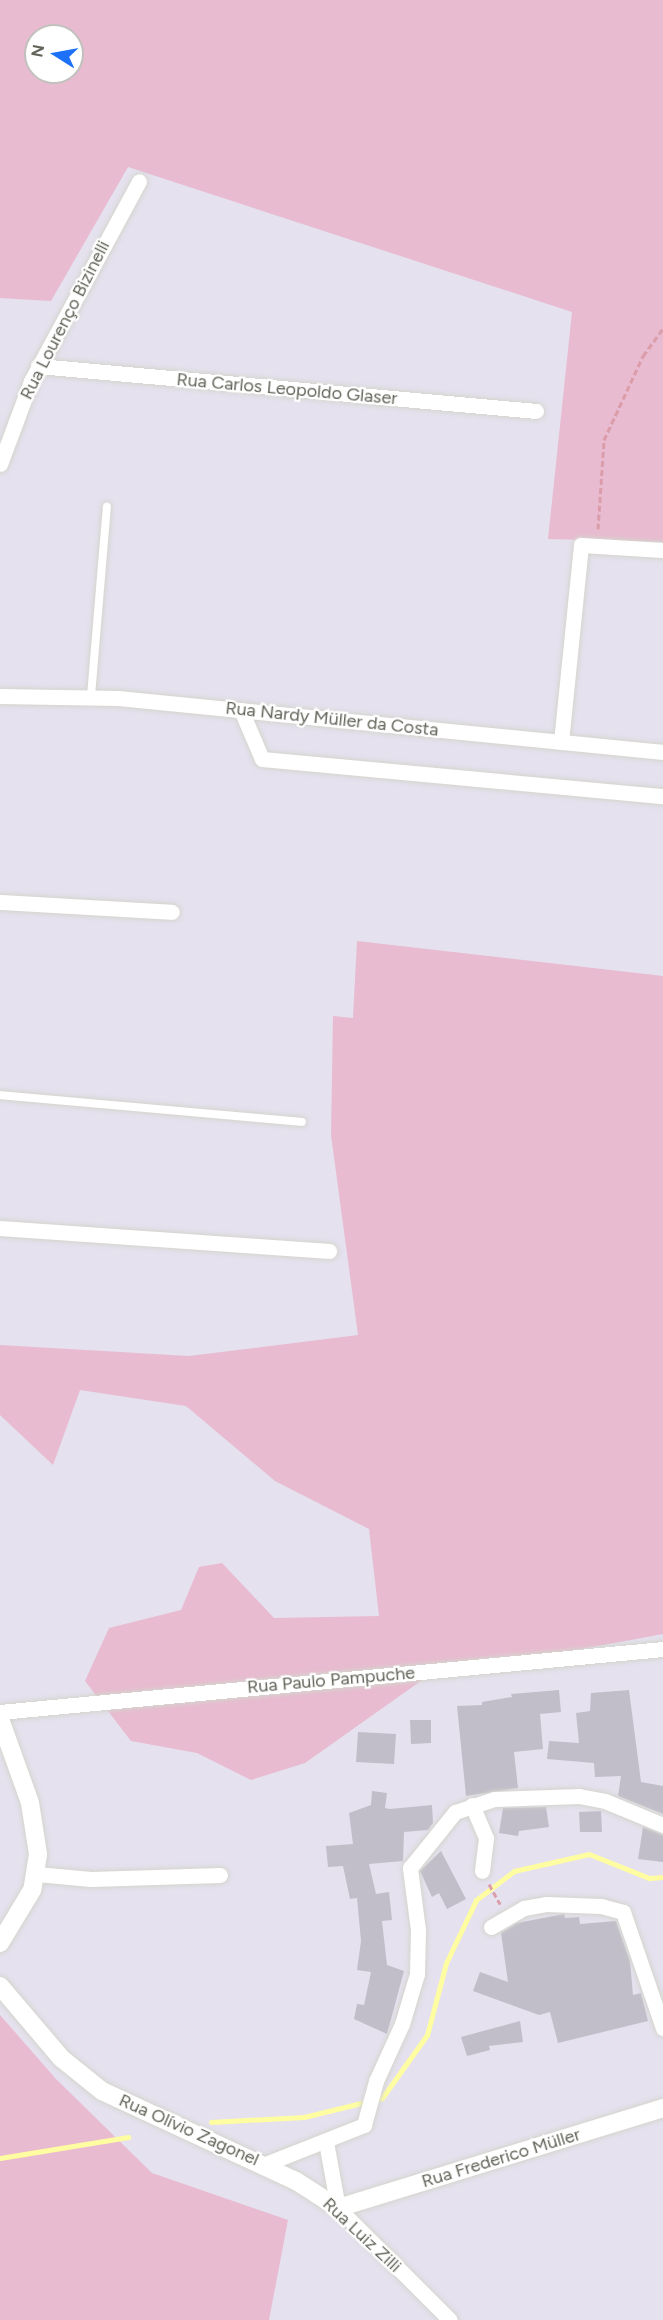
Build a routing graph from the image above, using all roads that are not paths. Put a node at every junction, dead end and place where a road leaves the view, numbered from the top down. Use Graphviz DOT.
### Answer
graph roads {
  1 [pos="139,181"];
  2 [pos="38,366"];
  3 [pos="536,411"];
  4 [pos="0,464"];
  5 [pos="107,507"];
  6 [pos="663,550"];
  7 [pos="0,696"];
  8 [pos="91,696"];
  9 [pos="241,710"];
  10 [pos="561,742"];
  11 [pos="663,752"];
  12 [pos="663,796"];
  13 [pos="0,902"];
  14 [pos="172,912"];
  15 [pos="0,1095"];
  16 [pos="302,1122"];
  17 [pos="0,1228"];
  18 [pos="329,1251"];
  19 [pos="663,1649"];
  20 [pos="0,1712"];
  21 [pos="0,1719"];
  22 [pos="472,1805"];
  23 [pos="663,1825"];
  24 [pos="482,1871"];
  25 [pos="37,1874"];
  26 [pos="220,1875"];
  27 [pos="491,1927"];
  28 [pos="0,1942"];
  29 [pos="0,1986"];
  30 [pos="663,2028"];
  31 [pos="663,2108"];
  32 [pos="326,2142"];
  33 [pos="263,2165"];
  34 [pos="338,2208"];
  35 [pos="450,2320"];
  1 -- 2 [label="street, Rua Lourenço Bizinelli"];
  2 -- 3 [label="street, Rua Carlos Leopoldo Glaser"];
  2 -- 4 [label="street, Rua Lourenço Bizinelli"];
  5 -- 8 [label="lane"];
  6 -- 10 [label="street"];
  7 -- 8 [label="street, Rua Nardy Müller da Costa"];
  8 -- 9 [label="street, Rua Nardy Müller da Costa"];
  9 -- 10 [label="street, Rua Nardy Müller da Costa"];
  9 -- 12 [label="street"];
  10 -- 11 [label="street, Rua Nardy Müller da Costa"];
  13 -- 14 [label="street"];
  15 -- 16 [label="lane"];
  17 -- 18 [label="street"];
  19 -- 20 [label="street, Rua Paulo Pampuche"];
  21 -- 25 [label="street"];
  22 -- 23 [label="street, Rua Olívio Zagonel"];
  22 -- 24 [label="street"];
  22 -- 32 [label="street, Rua Olívio Zagonel"];
  25 -- 26 [label="street"];
  25 -- 28 [label="street"];
  27 -- 30 [label="street"];
  29 -- 33 [label="street, Rua Olívio Zagonel"];
  31 -- 34 [label="street, Rua Frederico Müller"];
  32 -- 33 [label="street, Rua Olívio Zagonel"];
  32 -- 34 [label="street"];
  33 -- 34 [label="street, Rua Luiz Zilli"];
  34 -- 35 [label="street, Rua Luiz Zilli"];
}
